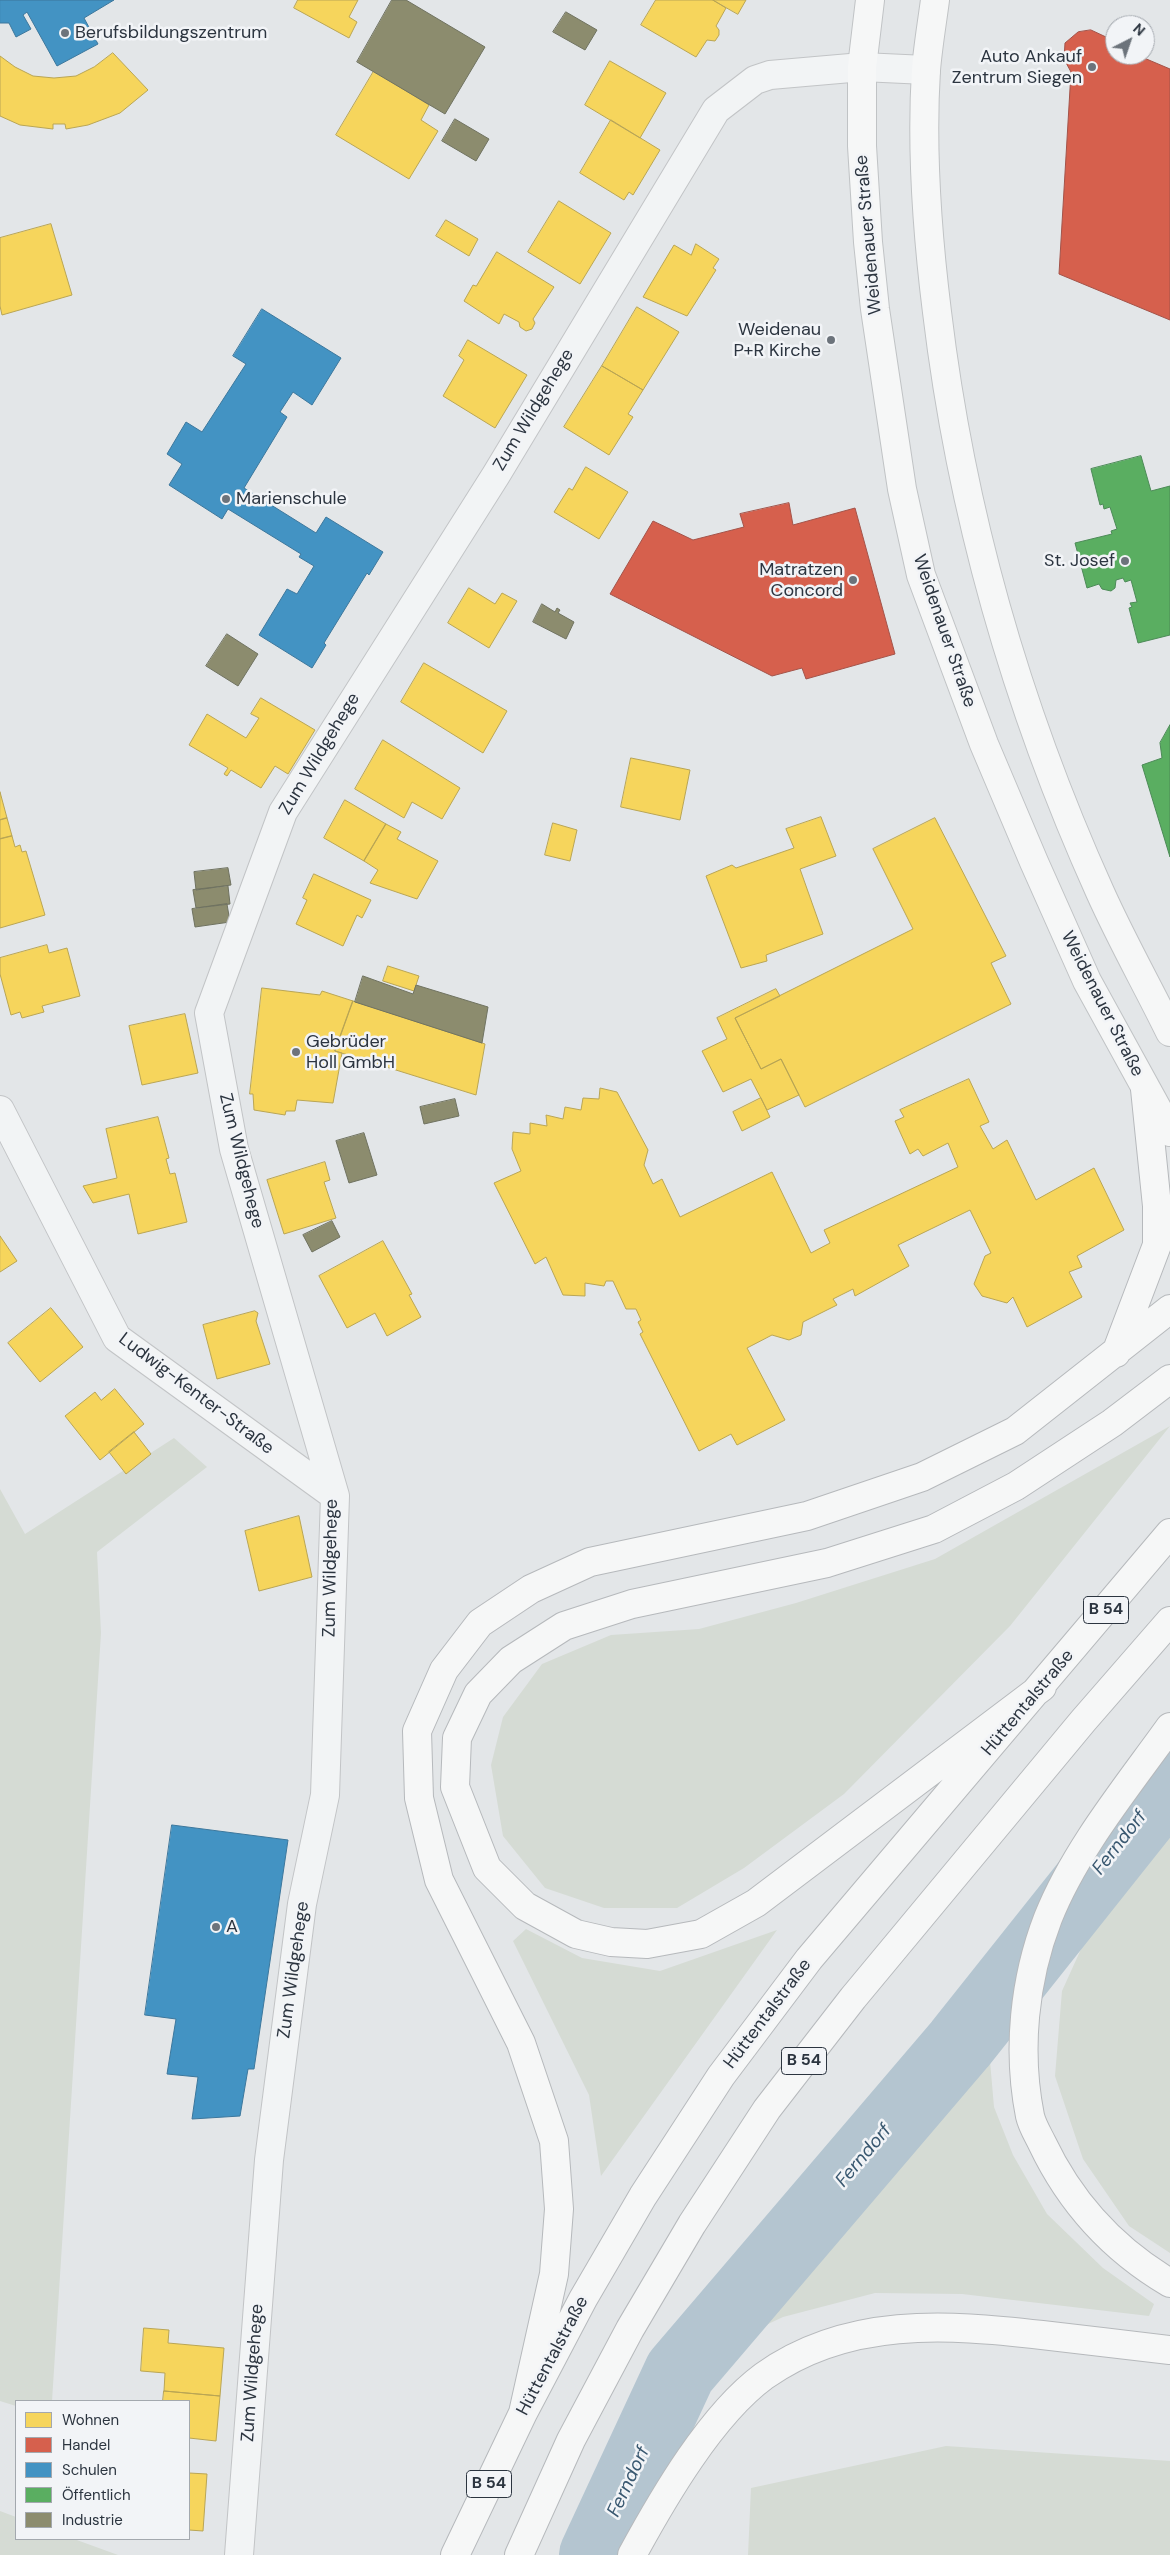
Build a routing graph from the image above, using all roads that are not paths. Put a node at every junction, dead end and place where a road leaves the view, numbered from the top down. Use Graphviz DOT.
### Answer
graph roads {
  1 [pos="870,0"];
  2 [pos="935,0"];
  3 [pos="862,67"];
  4 [pos="926,70"];
  5 [pos="1170,1032"];
  6 [pos="1144,1089"];
  7 [pos="0,1110"];
  8 [pos="1170,1132"];
  9 [pos="1170,1309"];
  10 [pos="1115,1354"];
  11 [pos="1170,1379"];
  12 [pos="335,1496"];
  13 [pos="1170,1533"];
  14 [pos="1170,1621"];
  15 [pos="1042,1687"];
  16 [pos="1170,1728"];
  17 [pos="1170,2283"];
  18 [pos="1170,2350"];
  19 [pos="523,2413"];
  20 [pos="239,2555"];
  21 [pos="455,2555"];
  22 [pos="519,2555"];
  23 [pos="632,2555"];
  1 -- 3 [label="main road, Weidenauer Straße"];
  2 -- 4 [label="main road"];
  3 -- 4 [label="street, Zum Wildgehege"];
  3 -- 6 [label="main road, Weidenauer Straße"];
  3 -- 12 [label="street, Zum Wildgehege"];
  4 -- 5 [label="main road"];
  6 -- 8 [label="main road, Weidenauer Straße"];
  6 -- 10 [label="main road"];
  7 -- 12 [label="street, Ludwig-Kenter-Straße"];
  9 -- 10 [label="main road"];
  10 -- 19 [label="main road"];
  11 -- 15 [label="main road"];
  12 -- 20 [label="street, Zum Wildgehege"];
  13 -- 15 [label="main road, Hüttentalstraße / B 54"];
  14 -- 22 [label="main road, B 54"];
  15 -- 19 [label="main road, Hüttentalstraße / B 54"];
  16 -- 17 [label="main road"];
  18 -- 23 [label="main road"];
  19 -- 21 [label="main road, Hüttentalstraße / B 54"];
}
